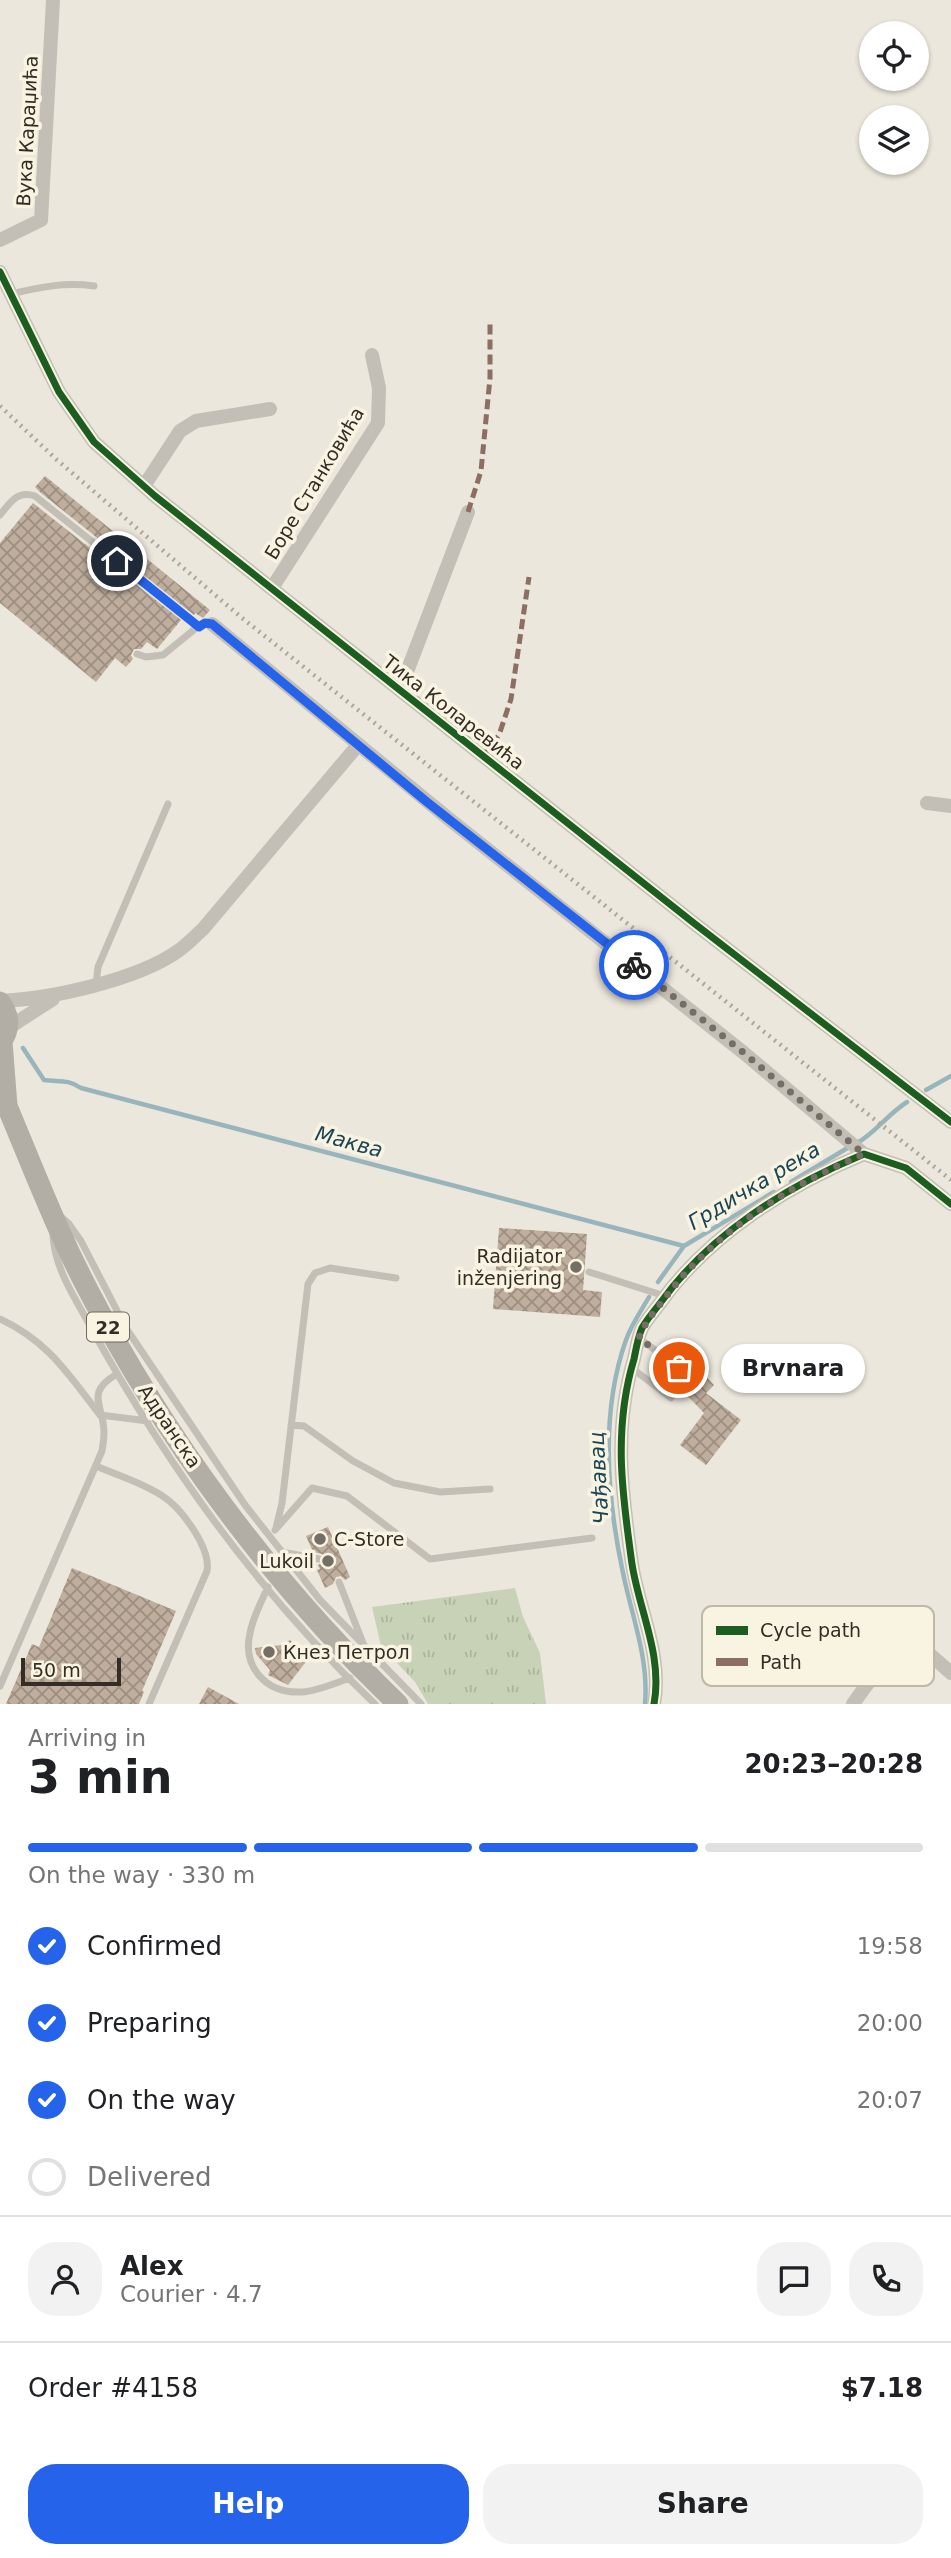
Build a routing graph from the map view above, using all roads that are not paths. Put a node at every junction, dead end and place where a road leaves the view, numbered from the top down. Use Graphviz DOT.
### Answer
graph roads {
  1 [pos="53,0"];
  2 [pos="0,240"];
  3 [pos="0,272"];
  4 [pos="94,286"];
  5 [pos="10,295"];
  6 [pos="372,355"];
  7 [pos="270,409"];
  8 [pos="144,486"];
  9 [pos="468,512"];
  10 [pos="0,515"];
  11 [pos="272,588"];
  12 [pos="205,625"];
  13 [pos="137,654"];
  14 [pos="400,690"];
  15 [pos="358,745"];
  16 [pos="927,803"];
  17 [pos="168,804"];
  18 [pos="951,806"];
  19 [pos="96,984"];
  20 [pos="61,995"];
  21 [pos="0,1001"];
  22 [pos="3,1038"];
  23 [pos="4,1101"];
  24 [pos="951,1122"];
  25 [pos="861,1152"];
  26 [pos="951,1204"];
  27 [pos="52,1210"];
  28 [pos="589,1272"];
  29 [pos="397,1278"];
  30 [pos="666,1296"];
  31 [pos="0,1319"];
  32 [pos="639,1338"];
  33 [pos="631,1368"];
  34 [pos="679,1368"];
  35 [pos="117,1374"];
  36 [pos="671,1398"];
  37 [pos="100,1415"];
  38 [pos="148,1421"];
  39 [pos="291,1425"];
  40 [pos="96,1466"];
  41 [pos="490,1489"];
  42 [pos="275,1530"];
  43 [pos="592,1538"];
  44 [pos="271,1539"];
  45 [pos="282,1552"];
  46 [pos="319,1559"];
  47 [pos="339,1582"];
  48 [pos="268,1587"];
  49 [pos="365,1647"];
  50 [pos="934,1660"];
  51 [pos="951,1673"];
  52 [pos="350,1678"];
  53 [pos="0,1686"];
  54 [pos="866,1686"];
  55 [pos="372,1703"];
  56 [pos="149,1704"];
  57 [pos="398,1704"];
  58 [pos="421,1704"];
  59 [pos="654,1704"];
  60 [pos="853,1704"];
  1 -- 2 [label="street, Вука Караџића"];
  3 -- 5 [label="street, Тика Коларевића"];
  4 -- 5 [label="lane"];
  5 -- 8 [label="street, Тика Коларевића"];
  6 -- 11 [label="street, Боре Станковића"];
  7 -- 8 [label="street"];
  8 -- 11 [label="street, Тика Коларевића"];
  9 -- 14 [label="street"];
  10 -- 12 [label="lane"];
  11 -- 14 [label="street, Тика Коларевића"];
  12 -- 13 [label="lane"];
  12 -- 15 [label="street"];
  14 -- 24 [label="street, Тика Коларевића"];
  15 -- 19 [label="street"];
  15 -- 25 [label="street"];
  16 -- 18 [label="street"];
  17 -- 19 [label="lane"];
  19 -- 20 [label="street"];
  20 -- 21 [label="street"];
  20 -- 22 [label="street"];
  21 -- 22 [label="main road, 22"];
  22 -- 23 [label="main road, Адранска / 22"];
  23 -- 27 [label="main road, Адранска / 22"];
  25 -- 26 [label="street"];
  25 -- 30 [label="street"];
  27 -- 35 [label="lane"];
  27 -- 44 [label="lane"];
  27 -- 57 [label="main road, Адранска / 22"];
  28 -- 30 [label="lane"];
  29 -- 39 [label="lane"];
  30 -- 32 [label="street"];
  31 -- 37 [label="lane"];
  32 -- 33 [label="street"];
  32 -- 34 [label="lane"];
  33 -- 36 [label="lane"];
  33 -- 59 [label="street"];
  35 -- 37 [label="lane"];
  35 -- 38 [label="lane"];
  37 -- 38 [label="lane"];
  37 -- 40 [label="lane"];
  38 -- 48 [label="lane"];
  39 -- 41 [label="lane"];
  39 -- 42 [label="lane"];
  40 -- 53 [label="lane"];
  40 -- 56 [label="lane"];
  42 -- 43 [label="lane"];
  42 -- 44 [label="lane"];
  44 -- 45 [label="lane"];
  45 -- 46 [label="lane"];
  45 -- 49 [label="lane"];
  47 -- 49 [label="lane"];
  48 -- 52 [label="lane"];
  48 -- 52 [label="lane"];
  49 -- 58 [label="lane"];
  50 -- 51 [label="street"];
  52 -- 55 [label="lane"];
  54 -- 60 [label="street"];
}
